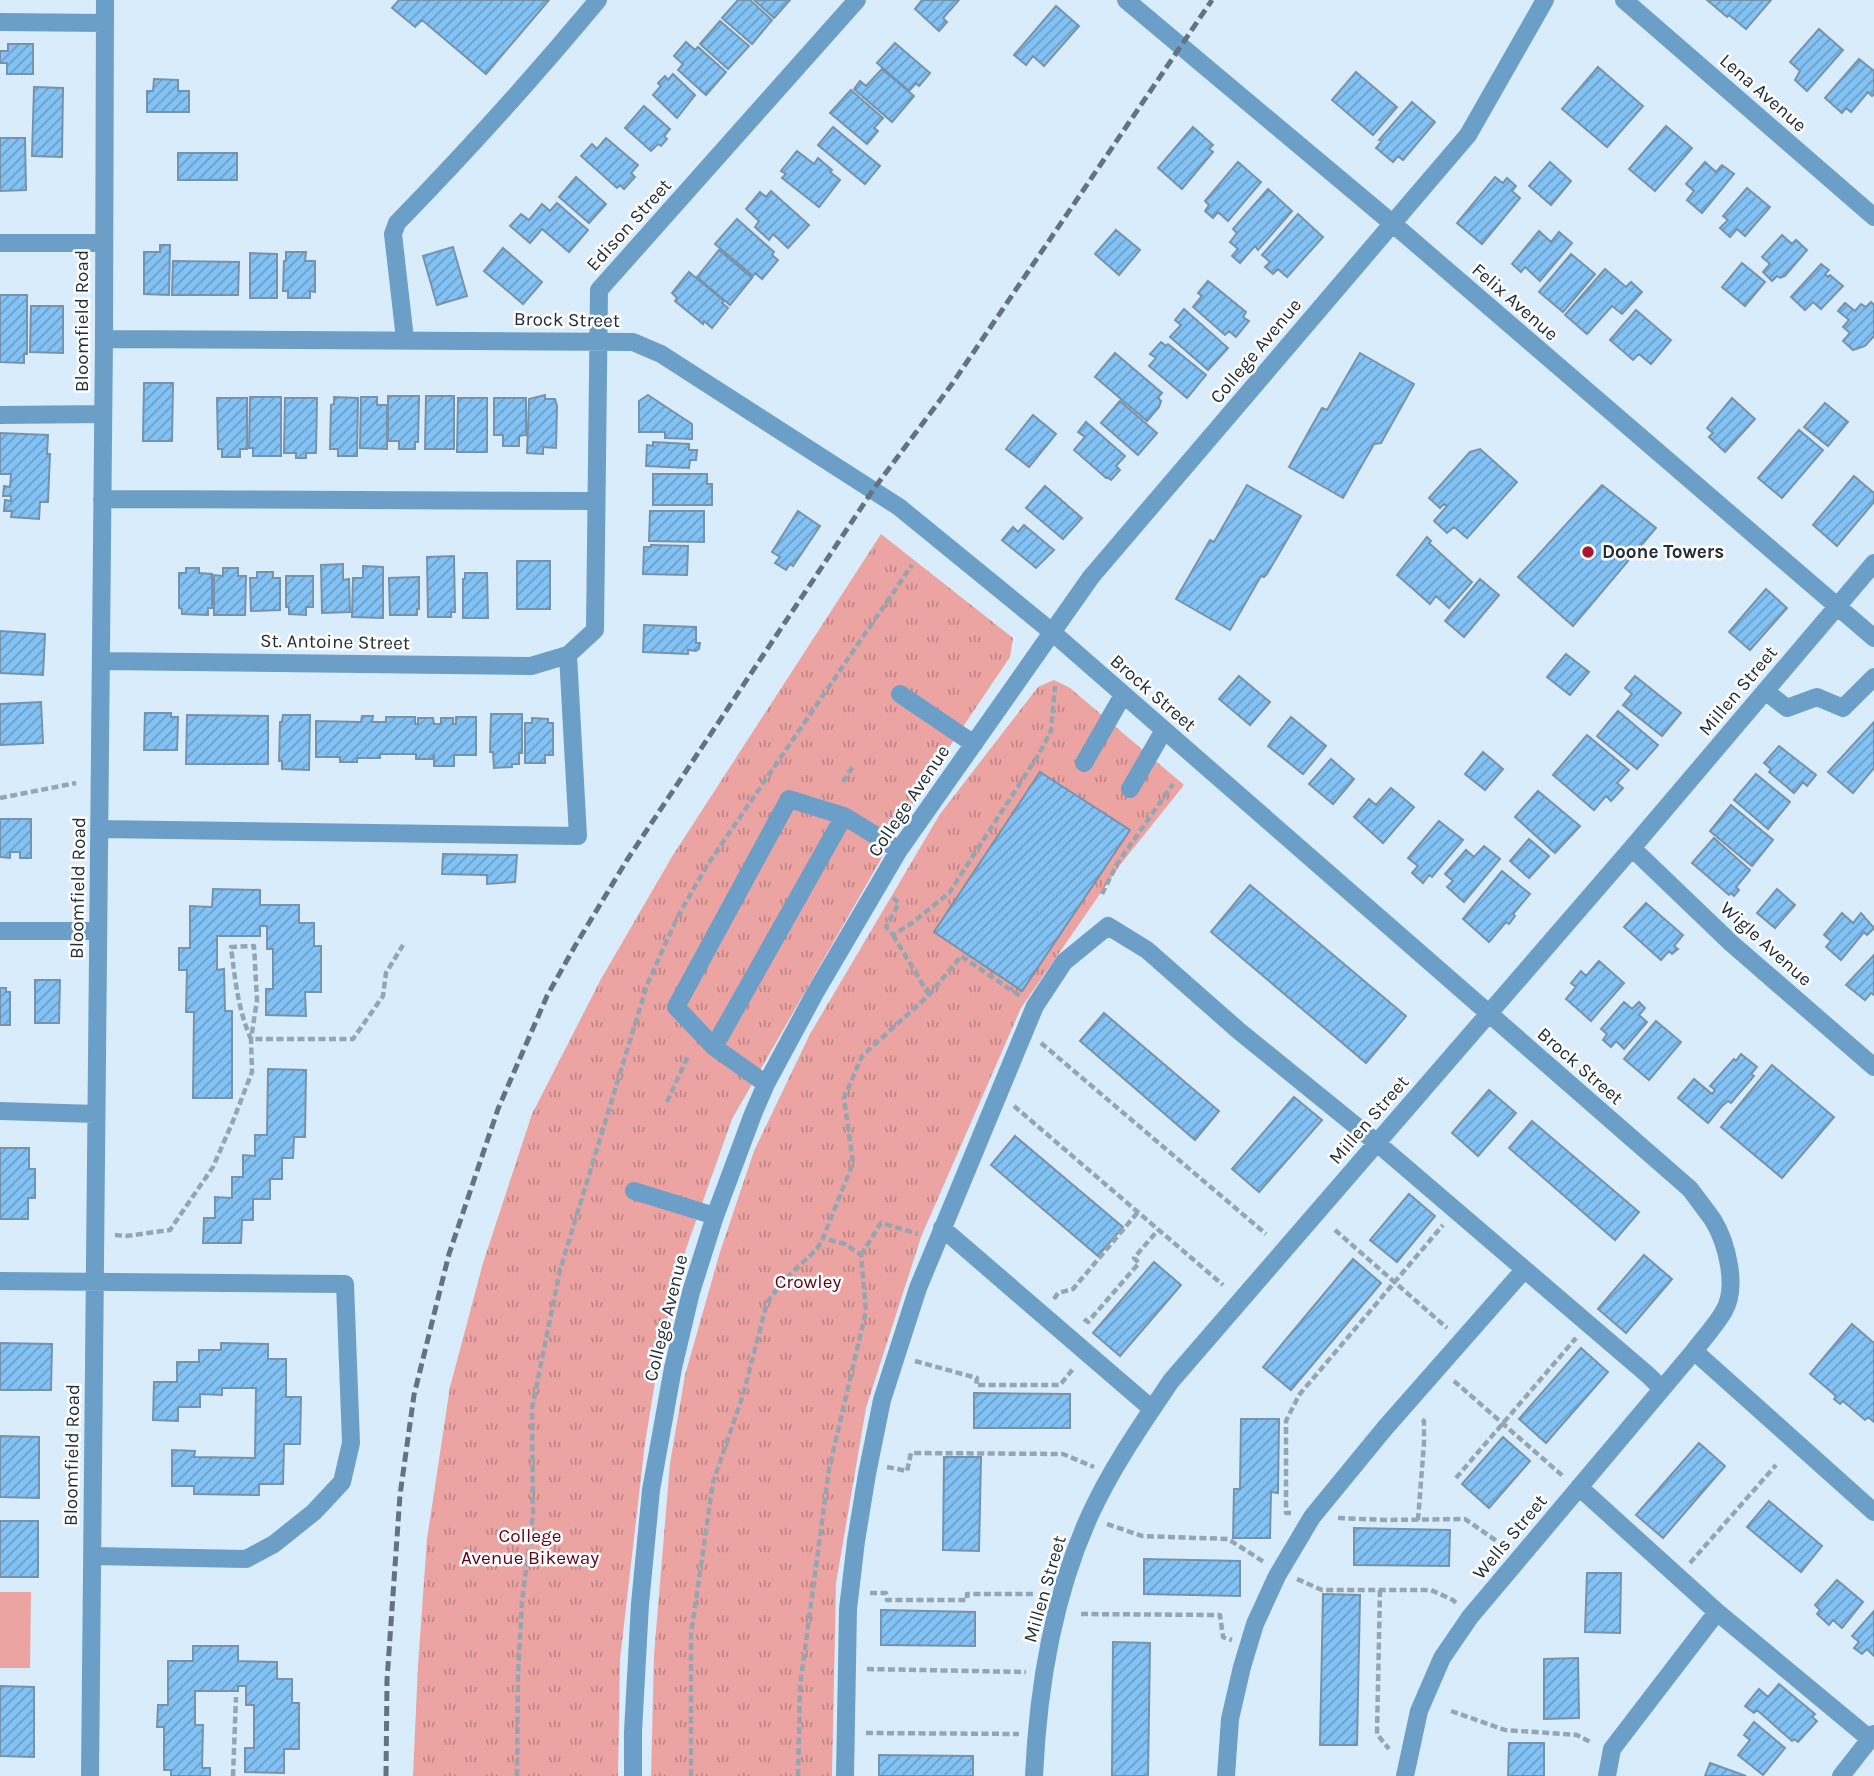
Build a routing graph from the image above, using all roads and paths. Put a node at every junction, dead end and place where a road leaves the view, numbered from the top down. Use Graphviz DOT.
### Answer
graph roads {
  1 [pos="104,0"];
  2 [pos="598,0"];
  3 [pos="857,0"];
  4 [pos="1126,0"];
  5 [pos="1545,0"];
  6 [pos="1624,0"];
  7 [pos="0,22"];
  8 [pos="104,23"];
  9 [pos="1874,217"];
  10 [pos="1392,223"];
  11 [pos="0,243"];
  12 [pos="103,243"];
  13 [pos="104,339"];
  14 [pos="405,339"];
  15 [pos="598,341"];
  16 [pos="103,414"];
  17 [pos="0,415"];
  18 [pos="102,499"];
  19 [pos="596,501"];
  20 [pos="1874,564"];
  21 [pos="912,565"];
  22 [pos="1837,606"];
  23 [pos="1052,632"];
  24 [pos="1874,638"];
  25 [pos="568,655"];
  26 [pos="101,661"];
  27 [pos="1874,677"];
  28 [pos="1055,686"];
  29 [pos="1765,691"];
  30 [pos="900,694"];
  31 [pos="1123,695"];
  32 [pos="1164,730"];
  33 [pos="974,744"];
  34 [pos="1084,763"];
  35 [pos="853,766"];
  36 [pos="843,782"];
  37 [pos="76,783"];
  38 [pos="1173,784"];
  39 [pos="1130,789"];
  40 [pos="0,798"];
  41 [pos="844,816"];
  42 [pos="99,829"];
  43 [pos="1632,848"];
  44 [pos="899,850"];
  45 [pos="1102,894"];
  46 [pos="893,898"];
  47 [pos="0,931"];
  48 [pos="98,932"];
  49 [pos="893,935"];
  50 [pos="403,945"];
  51 [pos="929,995"];
  52 [pos="1024,998"];
  53 [pos="1489,1013"];
  54 [pos="1024,1029"];
  55 [pos="251,1039"];
  56 [pos="714,1047"];
  57 [pos="688,1056"];
  58 [pos="1874,1067"];
  59 [pos="766,1084"];
  60 [pos="998,1093"];
  61 [pos="667,1102"];
  62 [pos="0,1111"];
  63 [pos="96,1114"];
  64 [pos="1377,1143"];
  65 [pos="634,1191"];
  66 [pos="1138,1212"];
  67 [pos="715,1216"];
  68 [pos="942,1228"];
  69 [pos="1158,1230"];
  70 [pos="1335,1230"];
  71 [pos="95,1233"];
  72 [pos="1266,1234"];
  73 [pos="920,1235"];
  74 [pos="823,1238"];
  75 [pos="861,1255"];
  76 [pos="1524,1270"];
  77 [pos="0,1281"];
  78 [pos="95,1281"];
  79 [pos="1223,1285"];
  80 [pos="1043,1314"];
  81 [pos="1077,1314"];
  82 [pos="1588,1324"];
  83 [pos="1461,1340"];
  84 [pos="1085,1351"];
  85 [pos="1694,1351"];
  86 [pos="896,1356"];
  87 [pos="1438,1367"];
  88 [pos="1662,1389"];
  89 [pos="1405,1405"];
  90 [pos="1152,1409"];
  91 [pos="1502,1423"];
  92 [pos="869,1463"];
  93 [pos="1776,1465"];
  94 [pos="1111,1475"];
  95 [pos="1456,1478"];
  96 [pos="1579,1487"];
  97 [pos="1874,1512"];
  98 [pos="1418,1520"];
  99 [pos="92,1556"];
  100 [pos="1678,1577"];
  101 [pos="1380,1590"];
  102 [pos="850,1592"];
  103 [pos="1036,1594"];
  104 [pos="1717,1612"];
  105 [pos="1081,1614"];
  106 [pos="1249,1646"];
  107 [pos="847,1669"];
  108 [pos="1044,1673"];
  109 [pos="236,1698"];
  110 [pos="1451,1711"];
  111 [pos="846,1733"];
  112 [pos="1037,1733"];
  113 [pos="1872,1737"];
  114 [pos="1611,1753"];
  115 [pos="1394,1755"];
  116 [pos="90,1776"];
  117 [pos="233,1776"];
  118 [pos="517,1776"];
  119 [pos="633,1776"];
  120 [pos="691,1776"];
  121 [pos="798,1776"];
  122 [pos="845,1776"];
  123 [pos="1034,1776"];
  124 [pos="1226,1776"];
  125 [pos="1405,1776"];
  126 [pos="1607,1776"];
  127 [pos="1841,1776"];
  1 -- 8 [label="street, Bloomfield Road"];
  2 -- 14 [label="street"];
  3 -- 15 [label="street, Edison Street"];
  4 -- 10 [label="street, Felix Avenue"];
  5 -- 10 [label="street, College Avenue"];
  6 -- 9 [label="street, Lena Avenue"];
  7 -- 8 [label="street"];
  8 -- 12 [label="street, Bloomfield Road"];
  10 -- 22 [label="street, Felix Avenue"];
  10 -- 23 [label="street, College Avenue"];
  11 -- 12 [label="street"];
  12 -- 13 [label="street, Bloomfield Road"];
  13 -- 14 [label="street, Brock Street"];
  13 -- 16 [label="street, Bloomfield Road"];
  14 -- 15 [label="street, Brock Street"];
  15 -- 19 [label="street, Edison Street"];
  15 -- 23 [label="street, Brock Street"];
  16 -- 17 [label="street"];
  16 -- 18 [label="street, Bloomfield Road"];
  18 -- 19 [label="street"];
  18 -- 26 [label="street, Bloomfield Road"];
  19 -- 25 [label="street, Edison Street"];
  20 -- 22 [label="street, Millen Street"];
  21 -- 118 [label="path"];
  22 -- 24 [label="street, Felix Avenue"];
  22 -- 29 [label="street, Millen Street"];
  23 -- 31 [label="street, Brock Street"];
  23 -- 33 [label="street, College Avenue"];
  25 -- 26 [label="street, St. Antoine Street"];
  25 -- 42 [label="street"];
  26 -- 42 [label="street, Bloomfield Road"];
  27 -- 29 [label="street"];
  28 -- 49 [label="path"];
  29 -- 43 [label="street, Millen Street"];
  30 -- 33 [label="street"];
  31 -- 32 [label="street, Brock Street"];
  31 -- 34 [label="street"];
  32 -- 39 [label="street"];
  32 -- 53 [label="street, Brock Street"];
  33 -- 44 [label="street, College Avenue"];
  35 -- 36 [label="path"];
  37 -- 40 [label="path"];
  38 -- 45 [label="path"];
  41 -- 44 [label="street"];
  41 -- 56 [label="street"];
  41 -- 56 [label="street"];
  42 -- 48 [label="street, Bloomfield Road"];
  43 -- 53 [label="street, Millen Street"];
  43 -- 58 [label="street, Wigle Avenue"];
  44 -- 59 [label="street, College Avenue"];
  46 -- 49 [label="path"];
  47 -- 48 [label="street"];
  48 -- 63 [label="street, Bloomfield Road"];
  49 -- 51 [label="path"];
  50 -- 55 [label="path"];
  51 -- 52 [label="path"];
  51 -- 74 [label="path"];
  53 -- 64 [label="street, Millen Street"];
  53 -- 85 [label="street, Brock Street"];
  54 -- 60 [label="street"];
  54 -- 64 [label="street"];
  54 -- 72 [label="path"];
  55 -- 55 [label="path"];
  55 -- 71 [label="path"];
  56 -- 59 [label="street"];
  57 -- 61 [label="path"];
  59 -- 67 [label="street, College Avenue"];
  60 -- 66 [label="path"];
  60 -- 68 [label="street"];
  62 -- 63 [label="street"];
  63 -- 71 [label="street, Bloomfield Road"];
  64 -- 76 [label="street"];
  64 -- 90 [label="street, Millen Street"];
  65 -- 67 [label="street"];
  66 -- 69 [label="path"];
  66 -- 80 [label="path"];
  67 -- 119 [label="street, College Avenue"];
  68 -- 80 [label="street"];
  68 -- 86 [label="street"];
  69 -- 79 [label="path"];
  69 -- 81 [label="path"];
  70 -- 83 [label="path"];
  71 -- 78 [label="street, Bloomfield Road"];
  73 -- 75 [label="path"];
  74 -- 75 [label="path"];
  74 -- 120 [label="path"];
  75 -- 121 [label="path"];
  76 -- 82 [label="street"];
  76 -- 83 [label="street"];
  77 -- 78 [label="street"];
  78 -- 99 [label="street, Bloomfield Road"];
  78 -- 99 [label="street"];
  80 -- 84 [label="street"];
  82 -- 88 [label="street"];
  82 -- 91 [label="path"];
  83 -- 87 [label="street"];
  84 -- 86 [label="path"];
  84 -- 90 [label="street"];
  85 -- 88 [label="street, Wells Street"];
  85 -- 97 [label="street"];
  86 -- 92 [label="street"];
  87 -- 89 [label="street"];
  87 -- 91 [label="path"];
  88 -- 96 [label="street, Wells Street"];
  89 -- 98 [label="path"];
  89 -- 106 [label="street"];
  90 -- 94 [label="street, Millen Street"];
  91 -- 95 [label="path"];
  91 -- 96 [label="path"];
  92 -- 94 [label="path"];
  92 -- 102 [label="street"];
  93 -- 100 [label="path"];
  94 -- 108 [label="street, Millen Street"];
  96 -- 100 [label="street"];
  96 -- 125 [label="street, Wells Street"];
  99 -- 116 [label="street, Bloomfield Road"];
  100 -- 104 [label="street"];
  101 -- 115 [label="path"];
  102 -- 103 [label="path"];
  102 -- 107 [label="street"];
  104 -- 113 [label="street"];
  104 -- 114 [label="street"];
  105 -- 106 [label="path"];
  106 -- 124 [label="street"];
  107 -- 108 [label="path"];
  107 -- 111 [label="street"];
  108 -- 112 [label="street, Millen Street"];
  109 -- 117 [label="path"];
  110 -- 114 [label="path"];
  111 -- 112 [label="path"];
  111 -- 122 [label="street"];
  112 -- 123 [label="street, Millen Street"];
  113 -- 127 [label="street"];
  114 -- 126 [label="street"];
}
